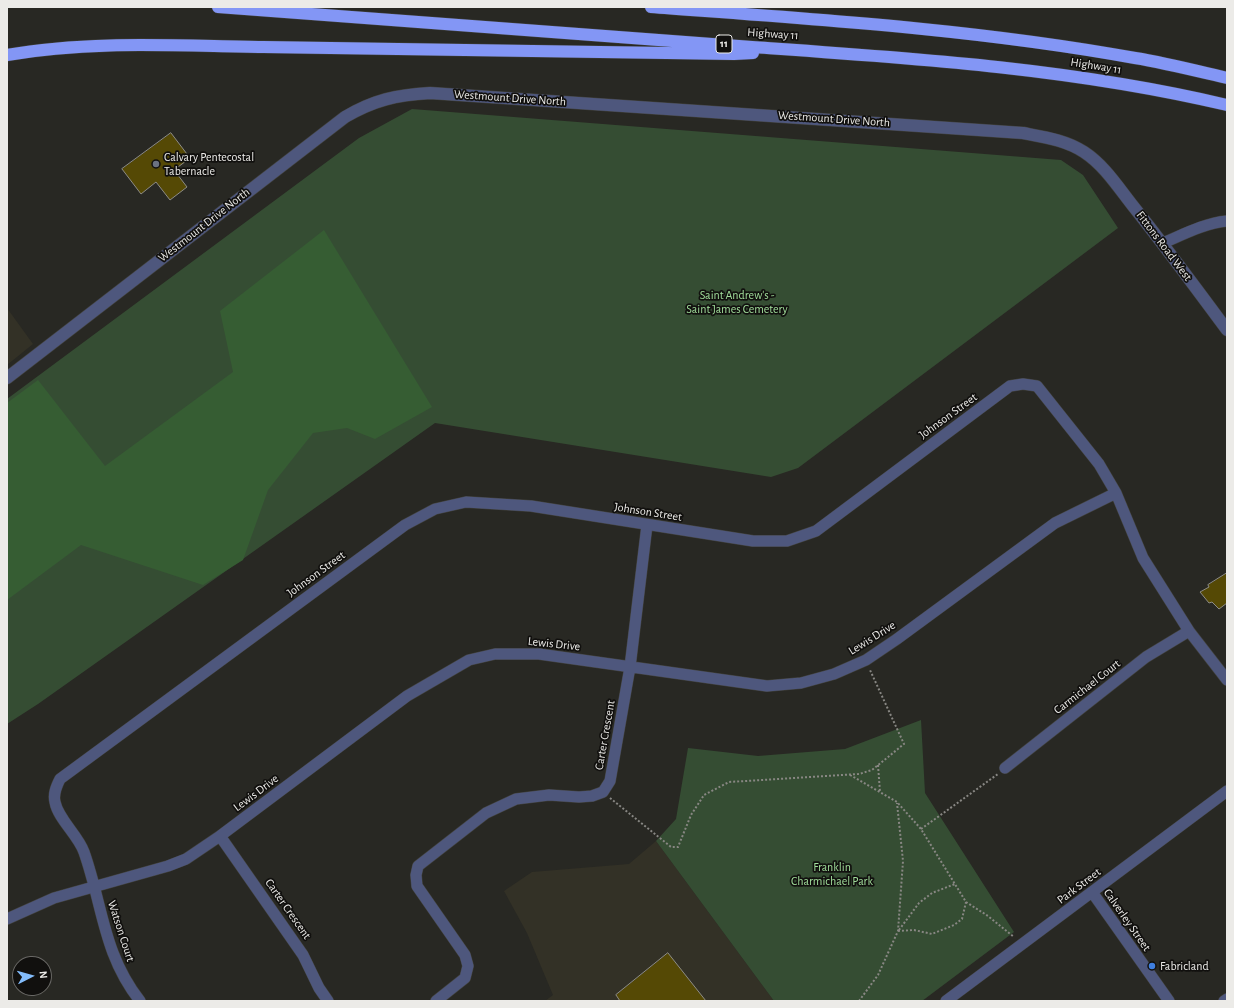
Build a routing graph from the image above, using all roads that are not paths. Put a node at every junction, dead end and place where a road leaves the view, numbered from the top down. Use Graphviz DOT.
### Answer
graph roads {
  1 [pos="218,7"];
  2 [pos="651,7"];
  3 [pos="798,50"];
  4 [pos="7,55"];
  5 [pos="1227,78"];
  6 [pos="1227,105"];
  7 [pos="1099,164"];
  8 [pos="1227,221"];
  9 [pos="1163,243"];
  10 [pos="1227,330"];
  11 [pos="7,378"];
  12 [pos="1116,493"];
  13 [pos="647,525"];
  14 [pos="1189,631"];
  15 [pos="630,667"];
  16 [pos="1227,680"];
  17 [pos="1005,768"];
  18 [pos="1227,791"];
  19 [pos="220,836"];
  20 [pos="94,886"];
  21 [pos="1092,892"];
  22 [pos="7,919"];
  23 [pos="1227,999"];
  24 [pos="140,1001"];
  25 [pos="328,1001"];
  26 [pos="436,1001"];
  27 [pos="946,1001"];
  28 [pos="1169,1001"];
  29 [pos="1224,1001"];
  1 -- 3 [label="highway, Highway 11 / 11"];
  2 -- 5 [label="highway, Highway 11"];
  3 -- 4 [label="highway"];
  3 -- 6 [label="highway, Highway 11 / 11"];
  7 -- 9 [label="street, Fittons Road West"];
  7 -- 11 [label="street, Westmount Drive North"];
  8 -- 9 [label="street"];
  9 -- 10 [label="street, Fittons Road West"];
  12 -- 13 [label="street, Johnson Street"];
  12 -- 14 [label="street, Johnson Street"];
  12 -- 15 [label="street, Lewis Drive"];
  13 -- 15 [label="street, Carter Crescent"];
  13 -- 20 [label="street, Johnson Street"];
  14 -- 16 [label="street, Johnson Street"];
  14 -- 17 [label="street, Carmichael Court"];
  15 -- 19 [label="street, Lewis Drive"];
  15 -- 26 [label="street, Carter Crescent"];
  18 -- 21 [label="street, Park Street"];
  19 -- 20 [label="street, Lewis Drive"];
  19 -- 25 [label="street, Carter Crescent"];
  20 -- 22 [label="street, Lewis Drive"];
  20 -- 24 [label="street, Watson Court"];
  21 -- 27 [label="street, Park Street"];
  21 -- 28 [label="street, Calverley Street"];
  23 -- 29 [label="street"];
}
